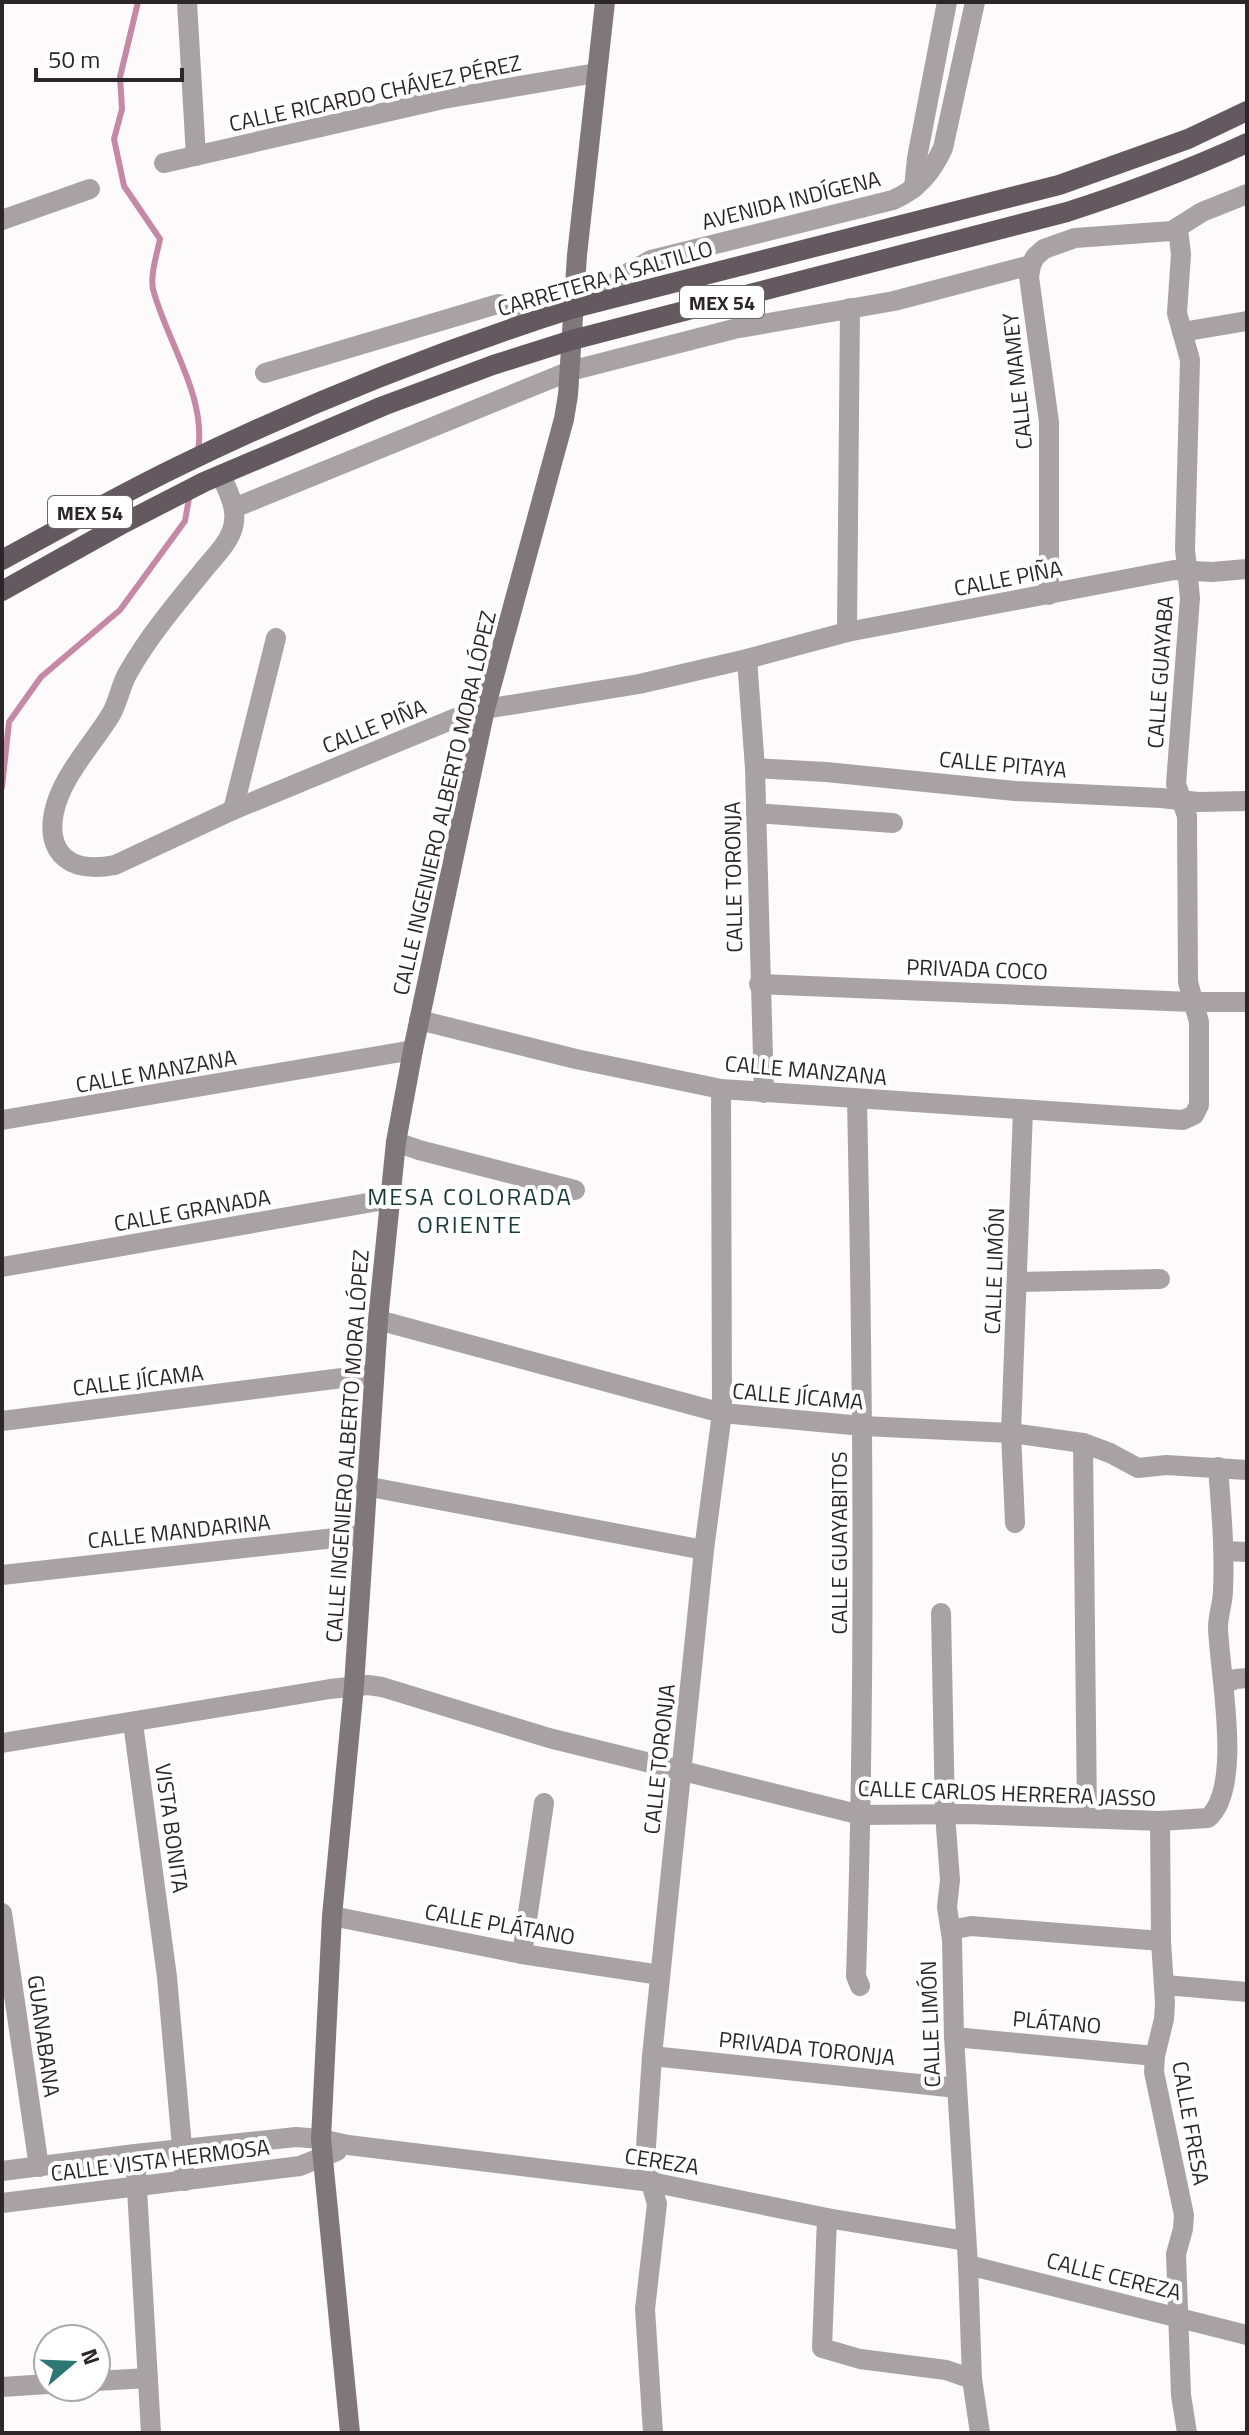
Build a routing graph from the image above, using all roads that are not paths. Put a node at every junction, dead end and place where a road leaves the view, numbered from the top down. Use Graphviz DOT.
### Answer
graph roads {
  1 [pos="187,2"];
  2 [pos="605,2"];
  3 [pos="947,2"];
  4 [pos="975,2"];
  5 [pos="596,73"];
  6 [pos="1247,111"];
  7 [pos="1247,143"];
  8 [pos="196,156"];
  9 [pos="164,163"];
  10 [pos="914,188"];
  11 [pos="90,189"];
  12 [pos="1247,194"];
  13 [pos="1067,212"];
  14 [pos="2,220"];
  15 [pos="1178,229"];
  16 [pos="1075,238"];
  17 [pos="1031,265"];
  18 [pos="597,302"];
  19 [pos="574,308"];
  20 [pos="850,308"];
  21 [pos="1247,321"];
  22 [pos="524,324"];
  23 [pos="1182,332"];
  24 [pos="572,340"];
  25 [pos="570,371"];
  26 [pos="265,373"];
  27 [pos="212,479"];
  28 [pos="234,508"];
  29 [pos="2,560"];
  30 [pos="1247,569"];
  31 [pos="1186,570"];
  32 [pos="2,591"];
  33 [pos="1049,595"];
  34 [pos="847,632"];
  35 [pos="276,638"];
  36 [pos="747,659"];
  37 [pos="485,709"];
  38 [pos="755,768"];
  39 [pos="1182,801"];
  40 [pos="1247,801"];
  41 [pos="233,810"];
  42 [pos="756,813"];
  43 [pos="893,823"];
  44 [pos="759,984"];
  45 [pos="1192,1002"];
  46 [pos="1247,1002"];
  47 [pos="419,1020"];
  48 [pos="413,1050"];
  49 [pos="721,1089"];
  50 [pos="764,1093"];
  51 [pos="857,1099"];
  52 [pos="1023,1110"];
  53 [pos="1194,1115"];
  54 [pos="2,1120"];
  55 [pos="396,1142"];
  56 [pos="575,1190"];
  57 [pos="390,1199"];
  58 [pos="2,1267"];
  59 [pos="1160,1279"];
  60 [pos="1018,1282"];
  61 [pos="378,1320"];
  62 [pos="374,1374"];
  63 [pos="722,1413"];
  64 [pos="2,1421"];
  65 [pos="863,1426"];
  66 [pos="1011,1433"];
  67 [pos="1083,1443"];
  68 [pos="1218,1467"];
  69 [pos="1247,1470"];
  70 [pos="365,1486"];
  71 [pos="1015,1523"];
  72 [pos="362,1535"];
  73 [pos="704,1550"];
  74 [pos="1224,1551"];
  75 [pos="1247,1552"];
  76 [pos="2,1575"];
  77 [pos="941,1613"];
  78 [pos="1247,1678"];
  79 [pos="1225,1684"];
  80 [pos="354,1686"];
  81 [pos="133,1723"];
  82 [pos="2,1743"];
  83 [pos="682,1770"];
  84 [pos="544,1803"];
  85 [pos="945,1814"];
  86 [pos="861,1815"];
  87 [pos="1087,1818"];
  88 [pos="1160,1821"];
  89 [pos="2,1913"];
  90 [pos="332,1916"];
  91 [pos="951,1930"];
  92 [pos="1161,1941"];
  93 [pos="522,1954"];
  94 [pos="660,1975"];
  95 [pos="1165,1985"];
  96 [pos="860,1986"];
  97 [pos="1247,1992"];
  98 [pos="954,2037"];
  99 [pos="652,2056"];
  100 [pos="1155,2056"];
  101 [pos="957,2088"];
  102 [pos="182,2149"];
  103 [pos="322,2149"];
  104 [pos="135,2154"];
  105 [pos="39,2167"];
  106 [pos="2,2171"];
  107 [pos="185,2181"];
  108 [pos="651,2182"];
  109 [pos="137,2187"];
  110 [pos="2,2203"];
  111 [pos="827,2218"];
  112 [pos="966,2241"];
  113 [pos="968,2265"];
  114 [pos="1177,2316"];
  115 [pos="1247,2335"];
  116 [pos="148,2378"];
  117 [pos="972,2379"];
  118 [pos="112,2380"];
  119 [pos="32,2385"];
  120 [pos="2,2387"];
  121 [pos="151,2433"];
  122 [pos="350,2433"];
  123 [pos="653,2433"];
  124 [pos="980,2433"];
  125 [pos="1187,2433"];
  1 -- 8 [label="street"];
  2 -- 5 [label="street, CALLE INGENIERO ALBERTO MORA LÓPEZ"];
  3 -- 10 [label="street, AVENIDA INDÍGENA"];
  4 -- 10 [label="street, AVENIDA INDÍGENA"];
  5 -- 8 [label="street, CALLE RICARDO CHÁVEZ PÉREZ"];
  5 -- 19 [label="street, CALLE INGENIERO ALBERTO MORA LÓPEZ"];
  6 -- 18 [label="main road, CARRETERA A SALTILLO / MEX 54"];
  7 -- 13 [label="main road, MEX 54"];
  8 -- 9 [label="street, CALLE RICARDO CHÁVEZ PÉREZ"];
  10 -- 18 [label="street, AVENIDA INDÍGENA"];
  11 -- 14 [label="street"];
  12 -- 15 [label="street"];
  13 -- 16 [label="street"];
  13 -- 24 [label="main road, MEX 54"];
  15 -- 16 [label="street"];
  15 -- 23 [label="street, CALLE GUAYABA"];
  16 -- 17 [label="street"];
  17 -- 20 [label="street"];
  17 -- 33 [label="street, CALLE MAMEY"];
  18 -- 19 [label="main road, CARRETERA A SALTILLO / MEX 54"];
  19 -- 22 [label="main road, CARRETERA A SALTILLO / MEX 54"];
  19 -- 24 [label="street, CALLE INGENIERO ALBERTO MORA LÓPEZ"];
  20 -- 25 [label="street"];
  20 -- 34 [label="street"];
  21 -- 23 [label="street"];
  22 -- 26 [label="street"];
  22 -- 29 [label="main road, CARRETERA A SALTILLO / MEX 54"];
  23 -- 31 [label="street, CALLE GUAYABA"];
  24 -- 25 [label="street, CALLE INGENIERO ALBERTO MORA LÓPEZ"];
  24 -- 27 [label="main road, MEX 54"];
  25 -- 28 [label="street"];
  25 -- 37 [label="street, CALLE INGENIERO ALBERTO MORA LÓPEZ"];
  27 -- 28 [label="street"];
  27 -- 32 [label="main road, MEX 54"];
  28 -- 41 [label="street, CALLE PIÑA"];
  30 -- 31 [label="street, CALLE PIÑA"];
  31 -- 33 [label="street, CALLE PIÑA"];
  31 -- 39 [label="street, CALLE GUAYABA"];
  33 -- 34 [label="street, CALLE PIÑA"];
  34 -- 36 [label="street, CALLE PIÑA"];
  35 -- 41 [label="street"];
  36 -- 37 [label="street, CALLE PIÑA"];
  36 -- 38 [label="street, CALLE TORONJA"];
  37 -- 41 [label="street, CALLE PIÑA"];
  37 -- 47 [label="street, CALLE INGENIERO ALBERTO MORA LÓPEZ"];
  38 -- 39 [label="street, CALLE PITAYA"];
  38 -- 42 [label="street, CALLE TORONJA"];
  39 -- 40 [label="street, CALLE PITAYA"];
  39 -- 45 [label="street, CALLE GUAYABA"];
  42 -- 43 [label="street"];
  42 -- 44 [label="street, CALLE TORONJA"];
  44 -- 45 [label="street, PRIVADA COCO"];
  44 -- 50 [label="street, CALLE TORONJA"];
  45 -- 46 [label="street, PRIVADA COCO"];
  45 -- 53 [label="street, CALLE GUAYABA"];
  47 -- 48 [label="street, CALLE INGENIERO ALBERTO MORA LÓPEZ"];
  47 -- 49 [label="street, CALLE MANZANA"];
  48 -- 54 [label="street, CALLE MANZANA"];
  48 -- 55 [label="street, CALLE INGENIERO ALBERTO MORA LÓPEZ"];
  49 -- 50 [label="street, CALLE MANZANA"];
  49 -- 63 [label="street, CALLE TORONJA"];
  50 -- 51 [label="street, CALLE MANZANA"];
  51 -- 52 [label="street, CALLE MANZANA"];
  51 -- 65 [label="street, CALLE GUAYABITOS"];
  52 -- 53 [label="street, CALLE MANZANA"];
  52 -- 60 [label="street, CALLE LIMÓN"];
  55 -- 56 [label="street"];
  55 -- 57 [label="street, CALLE INGENIERO ALBERTO MORA LÓPEZ"];
  57 -- 58 [label="street, CALLE GRANADA"];
  57 -- 61 [label="street, CALLE INGENIERO ALBERTO MORA LÓPEZ"];
  59 -- 60 [label="street"];
  60 -- 66 [label="street, CALLE LIMÓN"];
  61 -- 62 [label="street, CALLE INGENIERO ALBERTO MORA LÓPEZ"];
  61 -- 63 [label="street, CALLE JÍCAMA"];
  62 -- 64 [label="street, CALLE JÍCAMA"];
  62 -- 70 [label="street, CALLE INGENIERO ALBERTO MORA LÓPEZ"];
  63 -- 65 [label="street, CALLE JÍCAMA"];
  63 -- 73 [label="street, CALLE TORONJA"];
  65 -- 66 [label="street, CALLE JÍCAMA"];
  65 -- 86 [label="street, CALLE GUAYABITOS"];
  66 -- 67 [label="street, CALLE JÍCAMA"];
  66 -- 71 [label="street, CALLE LIMÓN"];
  67 -- 68 [label="street, CALLE JÍCAMA"];
  67 -- 87 [label="street"];
  68 -- 69 [label="street, CALLE JÍCAMA"];
  68 -- 74 [label="street"];
  70 -- 72 [label="street, CALLE INGENIERO ALBERTO MORA LÓPEZ"];
  70 -- 73 [label="street"];
  72 -- 76 [label="street, CALLE MANDARINA"];
  72 -- 80 [label="street, CALLE INGENIERO ALBERTO MORA LÓPEZ"];
  73 -- 83 [label="street, CALLE TORONJA"];
  74 -- 75 [label="street"];
  74 -- 79 [label="street"];
  77 -- 85 [label="street, CALLE LIMÓN"];
  78 -- 79 [label="street"];
  79 -- 88 [label="street, CALLE CARLOS HERRERA JASSO"];
  80 -- 81 [label="street, CALLE CARLOS HERRERA JASSO"];
  80 -- 83 [label="street, CALLE CARLOS HERRERA JASSO"];
  80 -- 90 [label="street, CALLE INGENIERO ALBERTO MORA LÓPEZ"];
  81 -- 82 [label="street, CALLE CARLOS HERRERA JASSO"];
  81 -- 102 [label="street, VISTA BONITA"];
  83 -- 86 [label="street, CALLE CARLOS HERRERA JASSO"];
  83 -- 94 [label="street, CALLE TORONJA"];
  84 -- 93 [label="street"];
  85 -- 86 [label="street, CALLE CARLOS HERRERA JASSO"];
  85 -- 87 [label="street, CALLE CARLOS HERRERA JASSO"];
  85 -- 91 [label="street, CALLE LIMÓN"];
  86 -- 96 [label="street, CALLE GUAYABITOS"];
  87 -- 88 [label="street, CALLE CARLOS HERRERA JASSO"];
  88 -- 92 [label="street, CALLE FRESA"];
  89 -- 105 [label="street, GUANABANA"];
  90 -- 93 [label="street, CALLE PLÁTANO"];
  90 -- 103 [label="street, CALLE INGENIERO ALBERTO MORA LÓPEZ"];
  91 -- 92 [label="street"];
  91 -- 98 [label="street, CALLE LIMÓN"];
  92 -- 95 [label="street, CALLE FRESA"];
  93 -- 94 [label="street, CALLE PLÁTANO"];
  94 -- 99 [label="street, CALLE TORONJA"];
  95 -- 97 [label="street"];
  95 -- 100 [label="street, CALLE FRESA"];
  98 -- 100 [label="street, PLÁTANO"];
  98 -- 101 [label="street, CALLE LIMÓN"];
  99 -- 101 [label="street, PRIVADA TORONJA"];
  99 -- 108 [label="street, CALLE TORONJA"];
  100 -- 114 [label="street, CALLE FRESA"];
  101 -- 112 [label="street, CALLE LIMÓN"];
  102 -- 103 [label="street, CALLE VISTA HERMOSA"];
  102 -- 104 [label="street, CALLE VISTA HERMOSA"];
  102 -- 107 [label="street, VISTA BONITA"];
  103 -- 107 [label="street, CALLE VISTA HERMOSA"];
  103 -- 108 [label="street, CEREZA"];
  103 -- 122 [label="street, CALLE INGENIERO ALBERTO MORA LÓPEZ"];
  104 -- 105 [label="street, CALLE VISTA HERMOSA"];
  104 -- 109 [label="street"];
  105 -- 106 [label="street, CALLE VISTA HERMOSA"];
  107 -- 109 [label="street, CALLE VISTA HERMOSA"];
  108 -- 111 [label="street, CEREZA"];
  108 -- 123 [label="street, CALLE TORONJA"];
  109 -- 110 [label="street, CALLE VISTA HERMOSA"];
  109 -- 116 [label="street"];
  111 -- 112 [label="street, CEREZA"];
  111 -- 117 [label="street"];
  112 -- 113 [label="street, CALLE LIMÓN"];
  113 -- 114 [label="street, CALLE CEREZA"];
  113 -- 117 [label="street, CALLE LIMÓN"];
  114 -- 115 [label="street, CALLE CEREZA"];
  114 -- 125 [label="street, CALLE FRESA"];
  116 -- 118 [label="street"];
  116 -- 121 [label="street"];
  117 -- 124 [label="street, CALLE LIMÓN"];
  119 -- 120 [label="street"];
}
